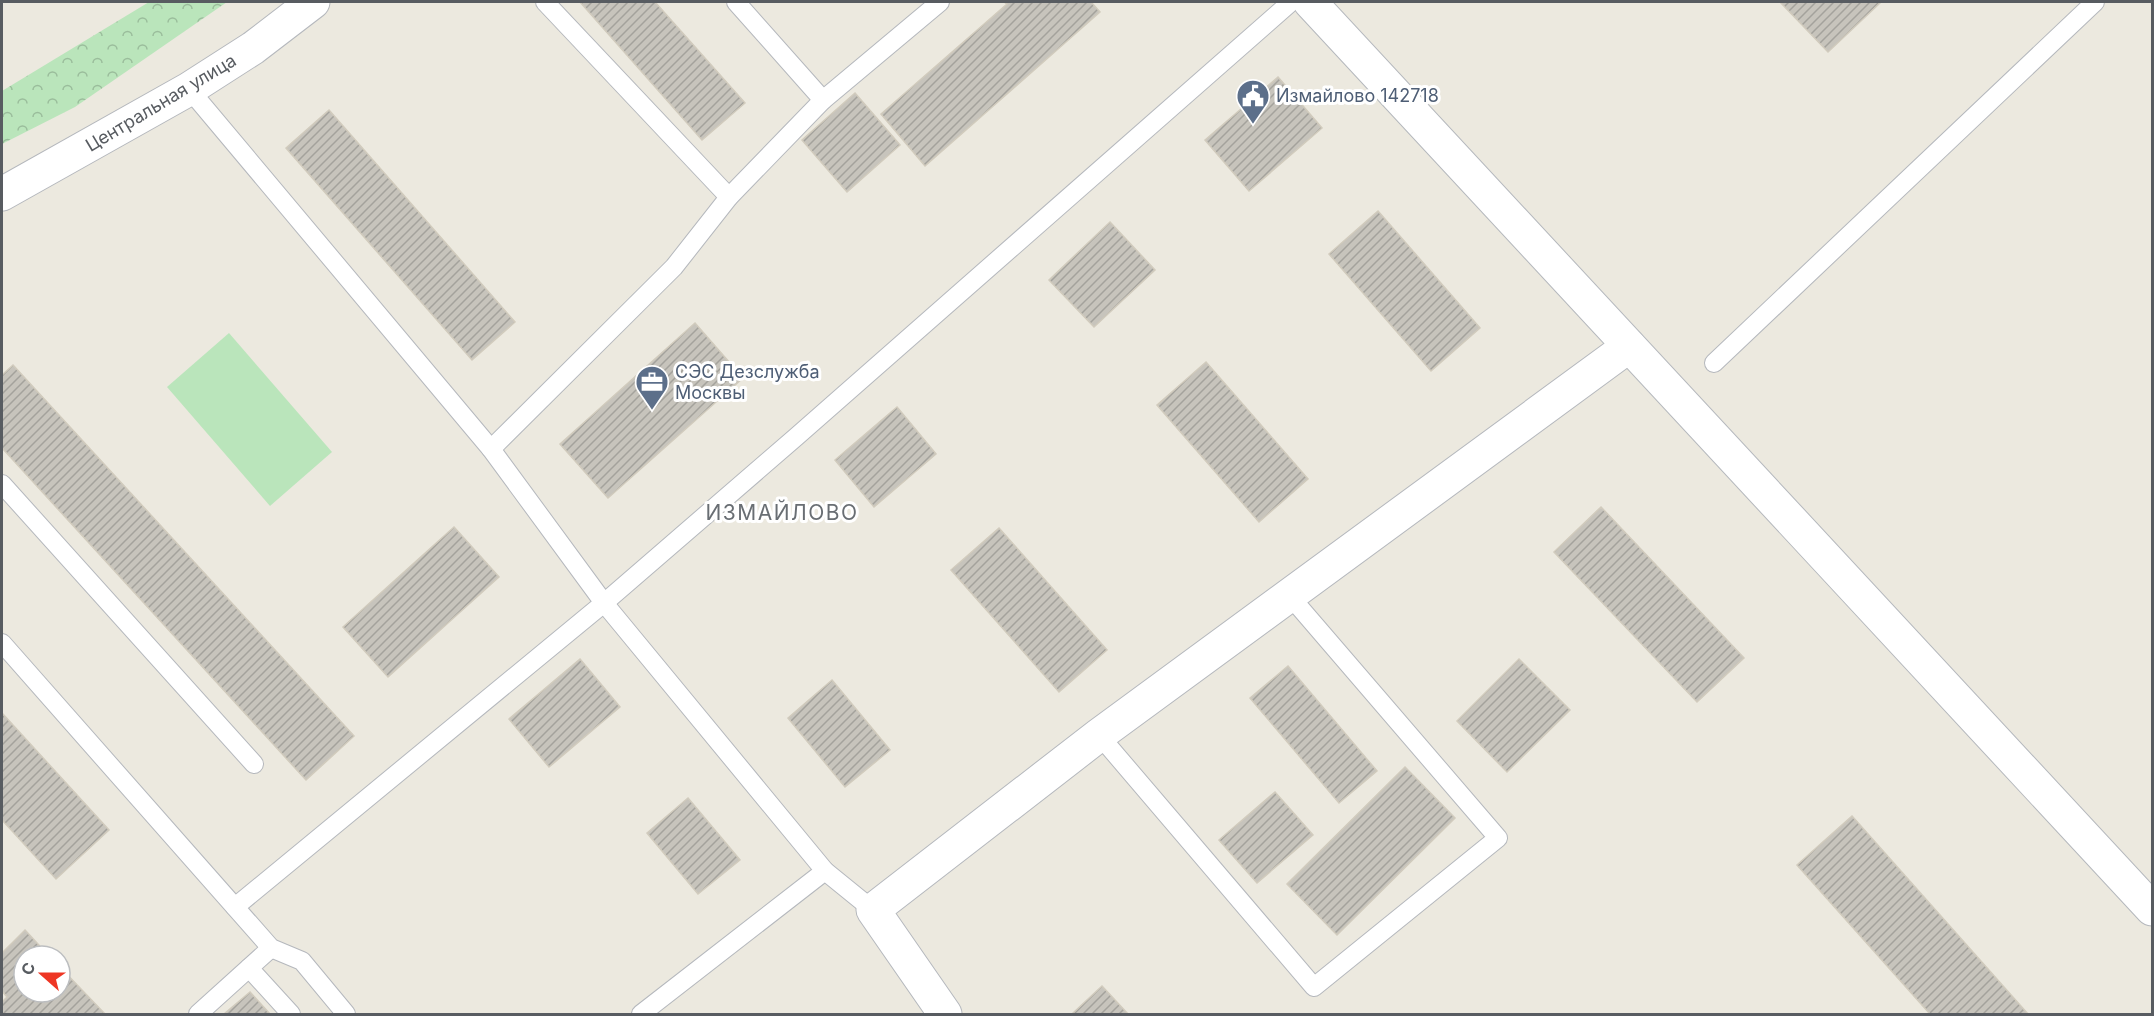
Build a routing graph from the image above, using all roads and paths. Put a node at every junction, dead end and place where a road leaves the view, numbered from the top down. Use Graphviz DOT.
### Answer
graph roads {
  1 [pos="313,2"];
  2 [pos="545,2"];
  3 [pos="735,2"];
  4 [pos="940,2"];
  5 [pos="1291,2"];
  6 [pos="1310,2"];
  7 [pos="2095,2"];
  8 [pos="189,89"];
  9 [pos="823,100"];
  10 [pos="2,194"];
  11 [pos="729,197"];
  12 [pos="1629,346"];
  13 [pos="1714,363"];
  14 [pos="491,449"];
  15 [pos="2,484"];
  16 [pos="1289,595"];
  17 [pos="604,603"];
  18 [pos="2,643"];
  19 [pos="1099,735"];
  20 [pos="255,764"];
  21 [pos="825,871"];
  22 [pos="235,907"];
  23 [pos="2152,909"];
  24 [pos="873,910"];
  25 [pos="271,948"];
  26 [pos="249,968"];
  27 [pos="198,1014"];
  28 [pos="291,1014"];
  29 [pos="345,1014"];
  30 [pos="641,1014"];
  31 [pos="945,1014"];
  1 -- 8 [label="street, Центральная улица"];
  2 -- 11 [label="lane"];
  3 -- 9 [label="lane"];
  4 -- 9 [label="lane"];
  5 -- 17 [label="lane"];
  6 -- 12 [label="street"];
  7 -- 13 [label="lane"];
  8 -- 10 [label="street, Центральная улица"];
  8 -- 14 [label="lane"];
  9 -- 11 [label="lane"];
  11 -- 14 [label="lane"];
  12 -- 16 [label="street"];
  12 -- 23 [label="street"];
  14 -- 17 [label="lane"];
  15 -- 20 [label="lane"];
  16 -- 19 [label="street"];
  16 -- 19 [label="lane"];
  17 -- 21 [label="lane"];
  17 -- 22 [label="lane"];
  18 -- 22 [label="lane"];
  19 -- 24 [label="street"];
  21 -- 24 [label="lane"];
  21 -- 30 [label="lane"];
  22 -- 25 [label="lane"];
  24 -- 31 [label="street"];
  25 -- 26 [label="lane"];
  25 -- 29 [label="lane"];
  26 -- 27 [label="lane"];
  26 -- 28 [label="lane"];
}
